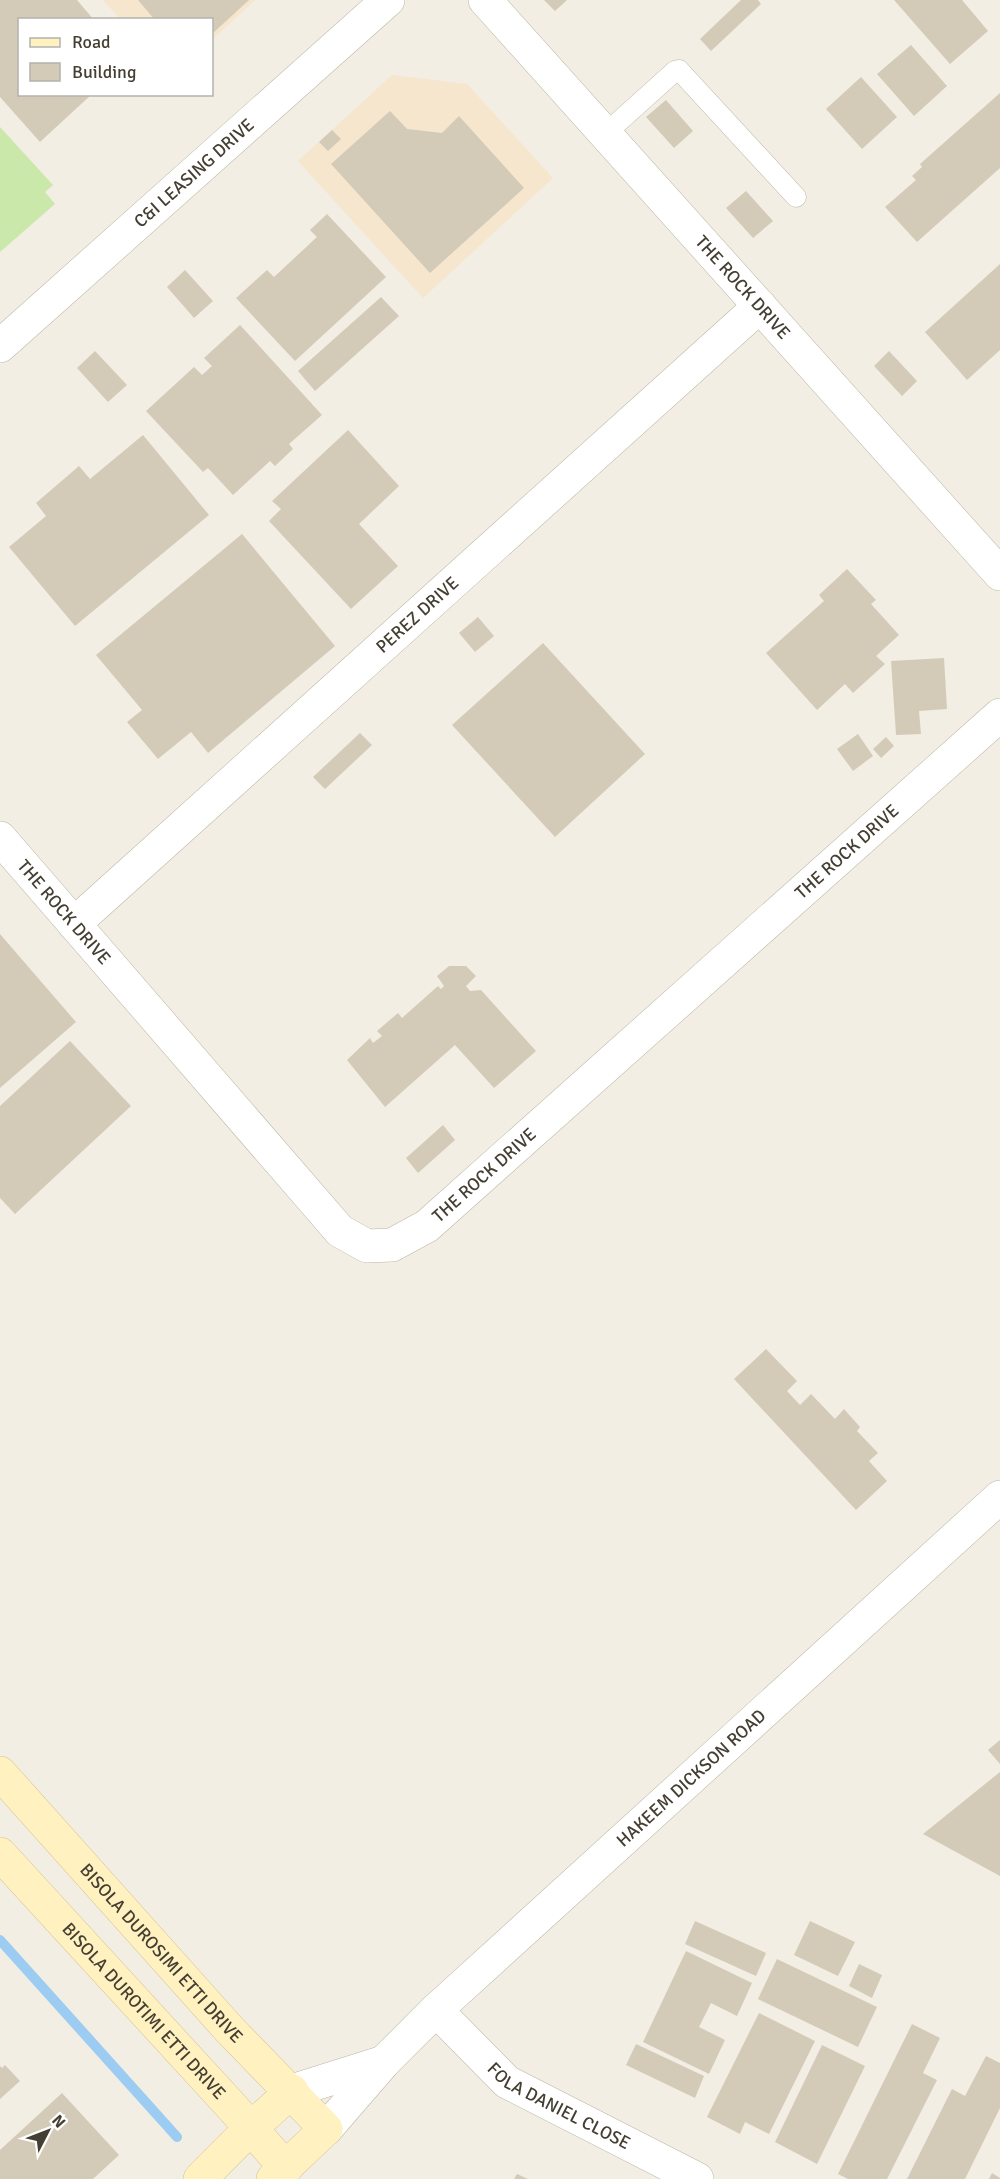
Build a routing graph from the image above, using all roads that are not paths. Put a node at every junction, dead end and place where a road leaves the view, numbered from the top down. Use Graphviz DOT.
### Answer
graph roads {
  1 [pos="388,0"];
  2 [pos="485,0"];
  3 [pos="605,134"];
  4 [pos="796,197"];
  5 [pos="760,306"];
  6 [pos="0,346"];
  7 [pos="1000,574"];
  8 [pos="1000,716"];
  9 [pos="0,838"];
  10 [pos="74,924"];
  11 [pos="1000,1497"];
  12 [pos="0,1773"];
  13 [pos="0,1854"];
  14 [pos="436,2010"];
  15 [pos="384,2062"];
  16 [pos="292,2091"];
  17 [pos="250,2128"];
  18 [pos="326,2129"];
  19 [pos="280,2174"];
  20 [pos="200,2179"];
  21 [pos="697,2179"];
  1 -- 6 [label="street, C&I LEASING DRIVE"];
  2 -- 3 [label="street, THE ROCK DRIVE"];
  3 -- 4 [label="lane"];
  3 -- 5 [label="street, THE ROCK DRIVE"];
  5 -- 7 [label="street, THE ROCK DRIVE"];
  5 -- 10 [label="street, PEREZ DRIVE"];
  8 -- 10 [label="street, THE ROCK DRIVE"];
  9 -- 10 [label="street, THE ROCK DRIVE"];
  11 -- 14 [label="street, HAKEEM DICKSON ROAD"];
  12 -- 16 [label="main road, BISOLA DUROSIMI ETTI DRIVE"];
  13 -- 17 [label="main road, BISOLA DUROTIMI ETTI DRIVE"];
  14 -- 15 [label="street, HAKEEM DICKSON ROAD"];
  14 -- 21 [label="street, FOLA DANIEL CLOSE"];
  15 -- 16 [label="street, HAKEEM DICKSON ROAD"];
  15 -- 18 [label="street, HAKEEM DICKSON ROAD"];
  16 -- 17 [label="main road, HAKEEM DICKSON ROAD"];
  16 -- 18 [label="main road, BISOLA DUROSIMI ETTI DRIVE"];
  17 -- 19 [label="main road, BISOLA DUROTIMI ETTI DRIVE"];
  17 -- 20 [label="main road, HAKEEM DICKSON ROAD"];
  18 -- 19 [label="main road, HAKEEM DICKSON ROAD"];
}
